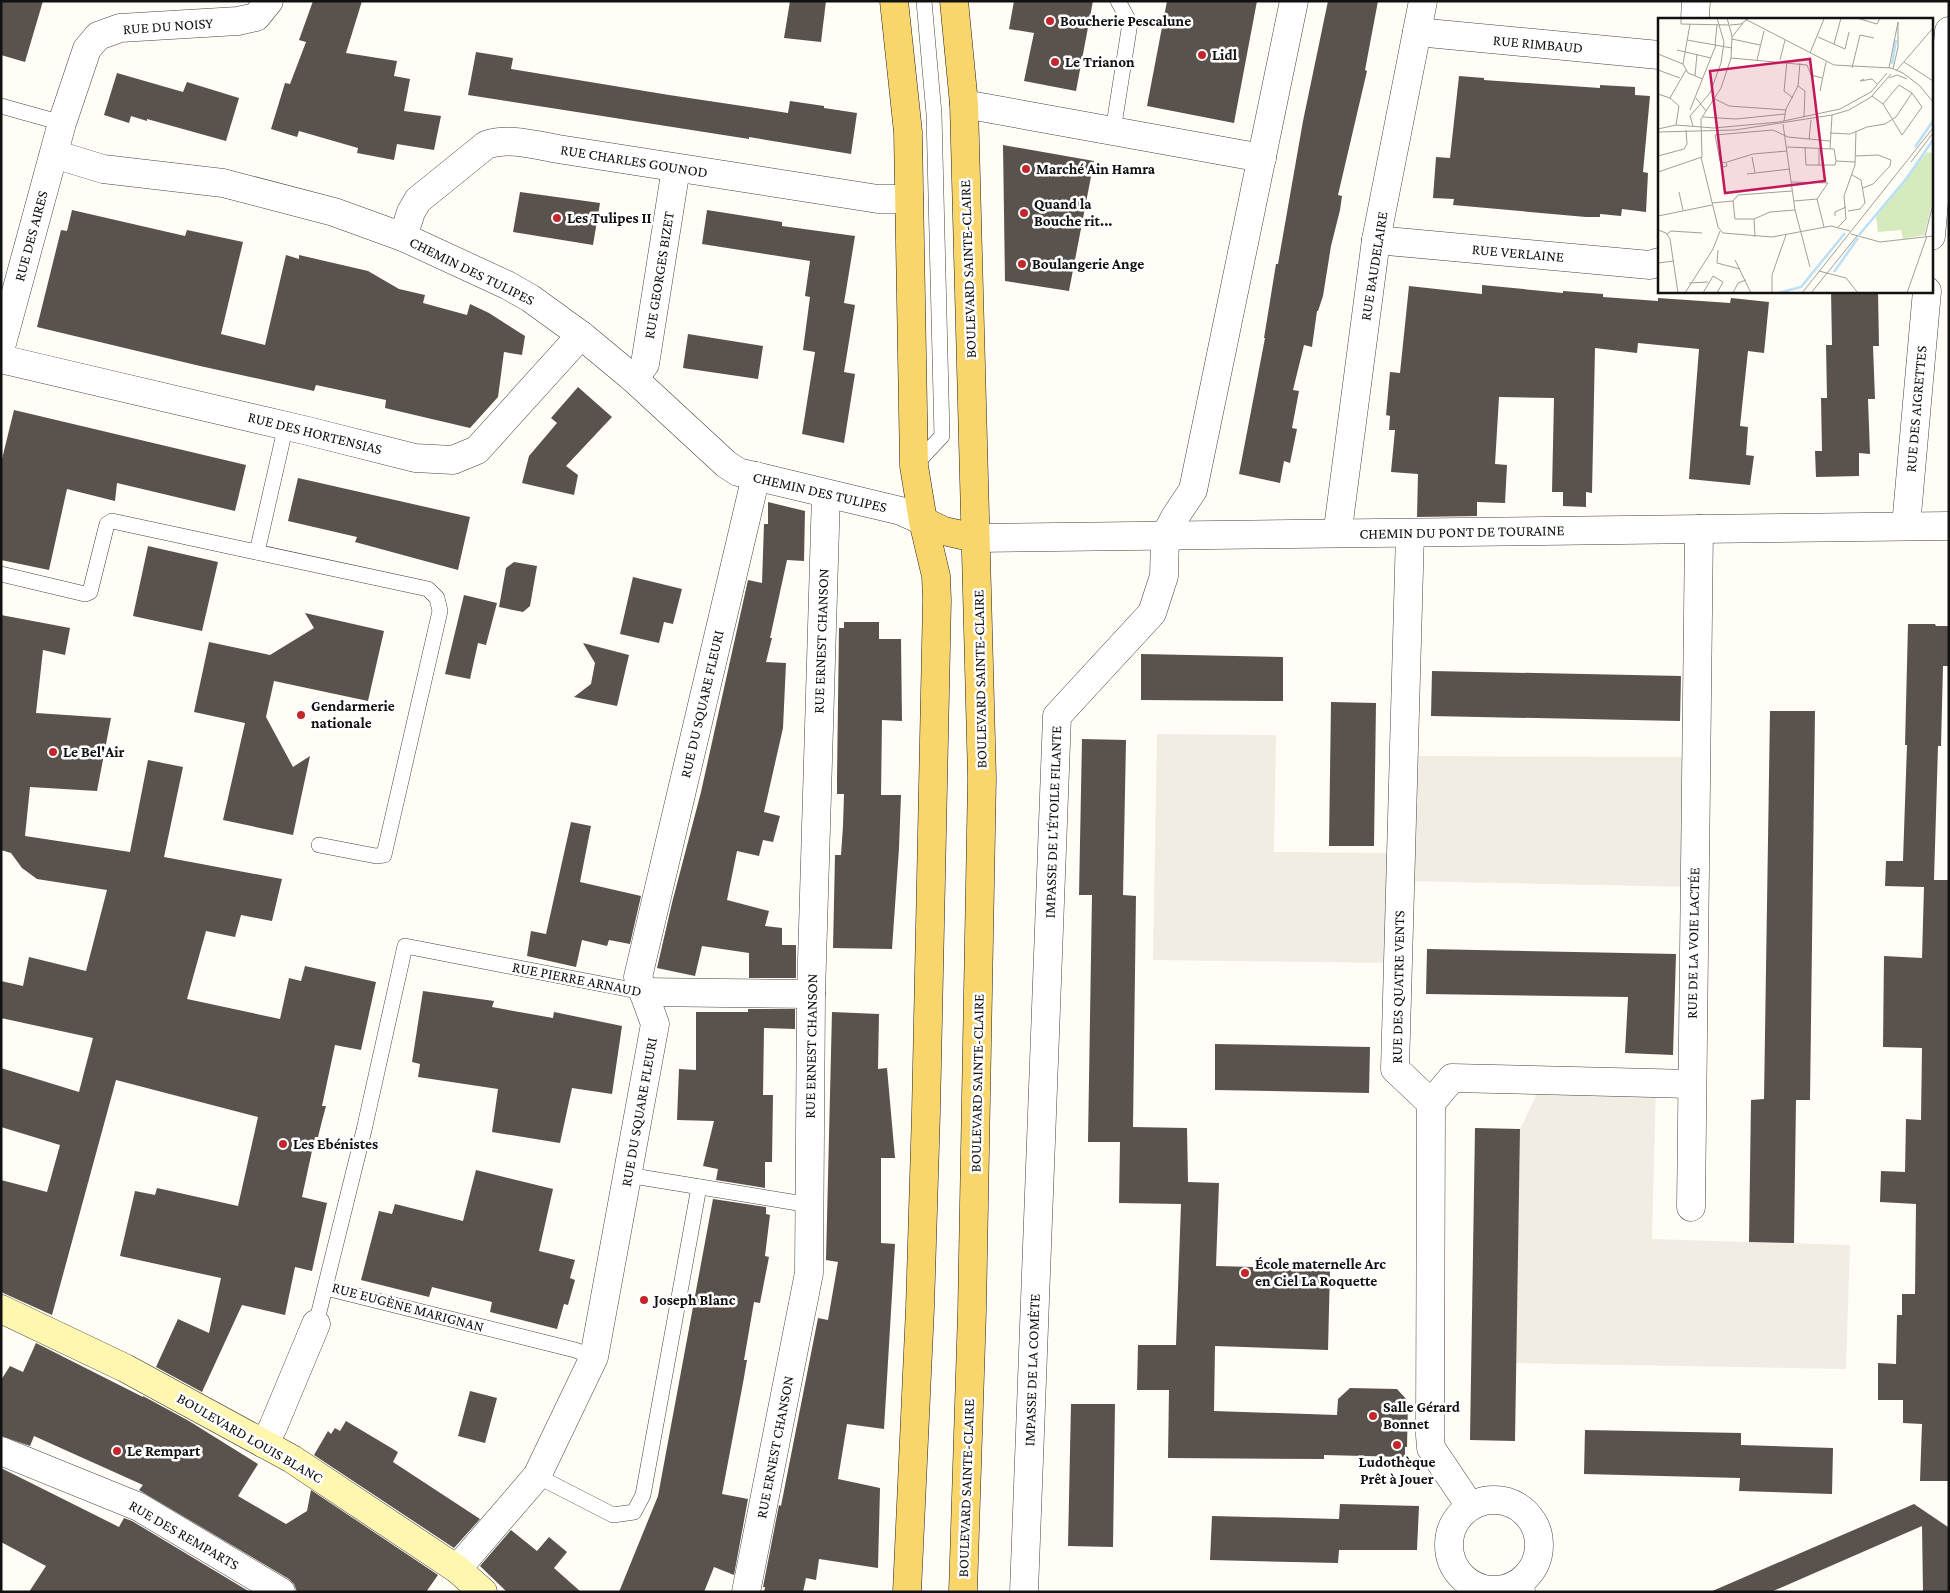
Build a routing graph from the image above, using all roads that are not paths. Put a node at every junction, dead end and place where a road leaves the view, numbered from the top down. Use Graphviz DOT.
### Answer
graph roads {
  1 [pos="269,1"];
  2 [pos="894,1"];
  3 [pos="924,1"];
  4 [pos="954,1"];
  5 [pos="1118,1"];
  6 [pos="1294,1"];
  7 [pos="1423,1"];
  8 [pos="1696,1"];
  9 [pos="1694,18"];
  10 [pos="1949,31"];
  11 [pos="1416,32"];
  12 [pos="1658,55"];
  13 [pos="964,104"];
  14 [pos="1,106"];
  15 [pos="62,123"];
  16 [pos="1113,131"];
  17 [pos="54,154"];
  18 [pos="1262,158"];
  19 [pos="676,168"];
  20 [pos="909,199"];
  21 [pos="1932,225"];
  22 [pos="403,237"];
  23 [pos="1376,240"];
  24 [pos="1658,262"];
  25 [pos="1926,292"];
  26 [pos="581,335"];
  27 [pos="1,346"];
  28 [pos="1,359"];
  29 [pos="634,379"];
  30 [pos="286,425"];
  31 [pos="914,466"];
  32 [pos="756,476"];
  33 [pos="826,494"];
  34 [pos="923,521"];
  35 [pos="1906,526"];
  36 [pos="1949,526"];
  37 [pos="1699,529"];
  38 [pos="1340,533"];
  39 [pos="1410,533"];
  40 [pos="1164,536"];
  41 [pos="975,538"];
  42 [pos="257,552"];
  43 [pos="1,574"];
  44 [pos="977,575"];
  45 [pos="936,576"];
  46 [pos="319,845"];
  47 [pos="405,946"];
  48 [pos="643,992"];
  49 [pos="811,994"];
  50 [pos="1691,1084"];
  51 [pos="1431,1103"];
  52 [pos="1040,1147"];
  53 [pos="627,1175"];
  54 [pos="699,1187"];
  55 [pos="810,1205"];
  56 [pos="1691,1207"];
  57 [pos="326,1288"];
  58 [pos="1,1309"];
  59 [pos="316,1324"];
  60 [pos="594,1357"];
  61 [pos="264,1444"];
  62 [pos="1,1451"];
  63 [pos="537,1476"];
  64 [pos="1470,1506"];
  65 [pos="457,1569"];
  66 [pos="1464,1587"];
  67 [pos="1523,1587"];
  68 [pos="281,1592"];
  69 [pos="483,1592"];
  70 [pos="746,1592"];
  71 [pos="907,1592"];
  72 [pos="963,1592"];
  73 [pos="1024,1592"];
  1 -- 15 [label="street, RUE DU NOISY"];
  2 -- 20 [label="main road"];
  3 -- 31 [label="lane"];
  4 -- 13 [label="main road, BOULEVARD SAINTE-CLAIRE"];
  5 -- 16 [label="lane"];
  6 -- 18 [label="street"];
  7 -- 11 [label="street, RUE BAUDELAIRE"];
  8 -- 9 [label="street"];
  10 -- 21 [label="street"];
  11 -- 12 [label="street, RUE RIMBAUD"];
  11 -- 23 [label="street, RUE BAUDELAIRE"];
  13 -- 16 [label="street"];
  13 -- 41 [label="main road, BOULEVARD SAINTE-CLAIRE"];
  14 -- 15 [label="lane"];
  15 -- 17 [label="street, RUE DU NOISY"];
  16 -- 18 [label="street"];
  17 -- 22 [label="street, CHEMIN DES TULIPES"];
  17 -- 27 [label="street, RUE DES AIRES"];
  18 -- 40 [label="street"];
  19 -- 20 [label="street, RUE CHARLES GOUNOD"];
  19 -- 22 [label="street, RUE CHARLES GOUNOD"];
  19 -- 29 [label="street, RUE GEORGES BIZET"];
  20 -- 31 [label="main road"];
  22 -- 26 [label="street, CHEMIN DES TULIPES"];
  23 -- 24 [label="street, RUE VERLAINE"];
  23 -- 38 [label="street, RUE BAUDELAIRE"];
  25 -- 35 [label="street, RUE DES AIGRETTES"];
  26 -- 29 [label="street, CHEMIN DES TULIPES"];
  26 -- 30 [label="street, RUE DES HORTENSIAS"];
  28 -- 30 [label="street, RUE DES HORTENSIAS"];
  29 -- 32 [label="street, CHEMIN DES TULIPES"];
  30 -- 42 [label="lane"];
  31 -- 34 [label="main road"];
  32 -- 33 [label="street, CHEMIN DES TULIPES"];
  32 -- 48 [label="street, RUE DU SQUARE FLEURI"];
  33 -- 34 [label="street, CHEMIN DES TULIPES"];
  33 -- 49 [label="street, RUE ERNEST CHANSON"];
  34 -- 41 [label="main road"];
  34 -- 45 [label="main road"];
  35 -- 36 [label="street, CHEMIN DU PONT DE TOURAINE"];
  35 -- 37 [label="street, CHEMIN DU PONT DE TOURAINE"];
  37 -- 39 [label="street, CHEMIN DU PONT DE TOURAINE"];
  37 -- 50 [label="street, RUE DE LA VOIE LACTÉE"];
  38 -- 39 [label="street, CHEMIN DU PONT DE TOURAINE"];
  38 -- 40 [label="street, CHEMIN DU PONT DE TOURAINE"];
  39 -- 51 [label="street, RUE DES QUATRE VENTS"];
  40 -- 41 [label="street, CHEMIN DU PONT DE TOURAINE"];
  40 -- 52 [label="street, IMPASSE DE L'ÉTOILE FILANTE"];
  41 -- 44 [label="main road, BOULEVARD SAINTE-CLAIRE"];
  42 -- 43 [label="lane"];
  42 -- 46 [label="lane"];
  44 -- 45 [label="main road, BOULEVARD SAINTE-CLAIRE"];
  44 -- 72 [label="main road, BOULEVARD SAINTE-CLAIRE"];
  45 -- 71 [label="main road"];
  47 -- 48 [label="lane, RUE PIERRE ARNAUD"];
  47 -- 57 [label="lane, RUE EUGÈNE MARIGNAN"];
  48 -- 49 [label="street, RUE PIERRE ARNAUD"];
  48 -- 53 [label="street, RUE DU SQUARE FLEURI"];
  49 -- 55 [label="street, RUE ERNEST CHANSON"];
  50 -- 51 [label="street"];
  50 -- 56 [label="street, RUE DE LA VOIE LACTÉE"];
  51 -- 64 [label="street"];
  52 -- 73 [label="street, IMPASSE DE LA COMÈTE"];
  53 -- 54 [label="lane"];
  53 -- 60 [label="street, RUE DU SQUARE FLEURI"];
  54 -- 55 [label="lane"];
  54 -- 63 [label="lane"];
  55 -- 70 [label="street, RUE ERNEST CHANSON"];
  57 -- 59 [label="lane"];
  57 -- 60 [label="lane, RUE EUGÈNE MARIGNAN"];
  58 -- 61 [label="main road, BOULEVARD LOUIS BLANC"];
  59 -- 61 [label="street"];
  60 -- 63 [label="street, RUE DU SQUARE FLEURI"];
  61 -- 65 [label="main road, BOULEVARD LOUIS BLANC"];
  62 -- 68 [label="street, RUE DES REMPARTS"];
  63 -- 65 [label="street, RUE DU SQUARE FLEURI"];
  64 -- 66 [label="street"];
  64 -- 67 [label="street"];
  65 -- 69 [label="main road, BOULEVARD LOUIS BLANC"];
  66 -- 67 [label="street"];
}
